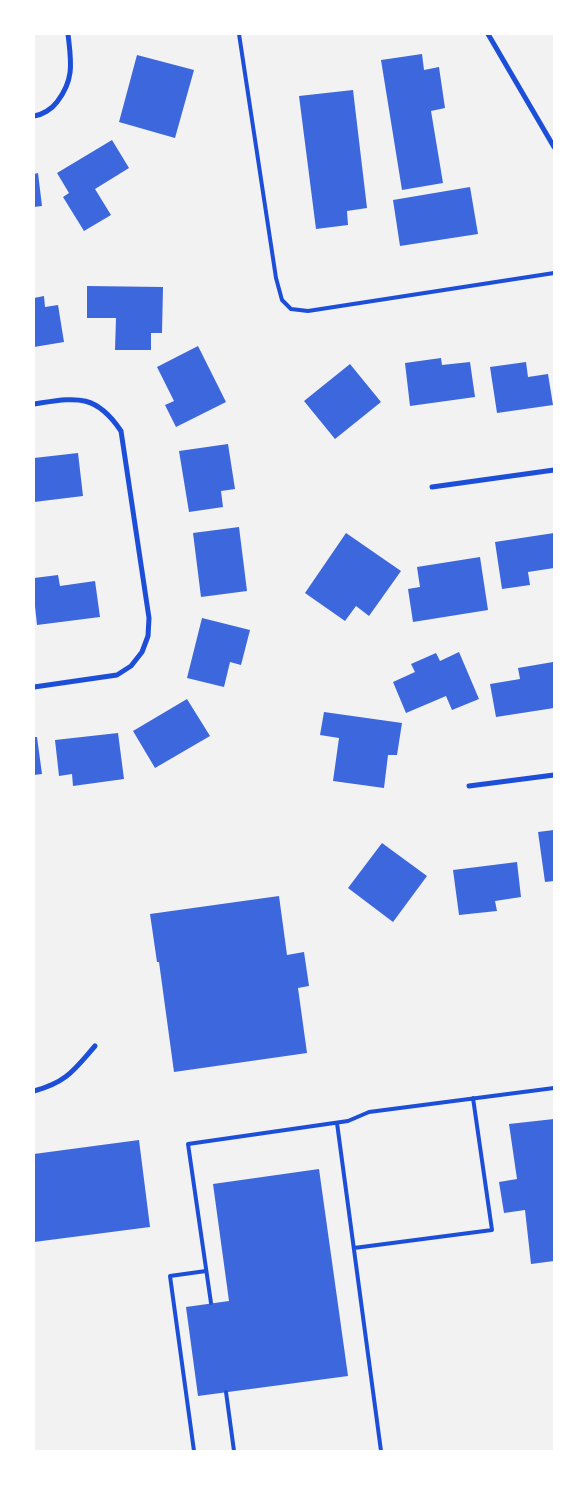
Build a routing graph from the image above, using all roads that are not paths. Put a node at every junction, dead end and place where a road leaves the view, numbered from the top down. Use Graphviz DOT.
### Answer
graph roads {
  1 [pos="68,34"];
  2 [pos="239,34"];
  3 [pos="488,34"];
  4 [pos="34,116"];
  5 [pos="554,147"];
  6 [pos="554,273"];
  7 [pos="34,404"];
  8 [pos="554,470"];
  9 [pos="432,487"];
  10 [pos="34,687"];
  11 [pos="554,775"];
  12 [pos="469,786"];
  13 [pos="95,1046"];
  14 [pos="554,1088"];
  15 [pos="34,1091"];
  16 [pos="473,1098"];
  17 [pos="337,1123"];
  18 [pos="354,1248"];
  19 [pos="206,1271"];
  20 [pos="210,1303"];
  21 [pos="226,1392"];
  22 [pos="194,1451"];
  23 [pos="234,1451"];
  24 [pos="381,1451"];
  1 -- 4 [label="street"];
  2 -- 6 [label="lane"];
  3 -- 5 [label="street"];
  7 -- 10 [label="street"];
  8 -- 9 [label="street"];
  11 -- 12 [label="street"];
  13 -- 15 [label="street"];
  14 -- 16 [label="lane"];
  16 -- 17 [label="lane"];
  16 -- 18 [label="lane"];
  17 -- 18 [label="lane"];
  17 -- 19 [label="lane"];
  18 -- 24 [label="lane"];
  19 -- 20 [label="lane"];
  19 -- 22 [label="lane"];
  21 -- 23 [label="lane"];
}
